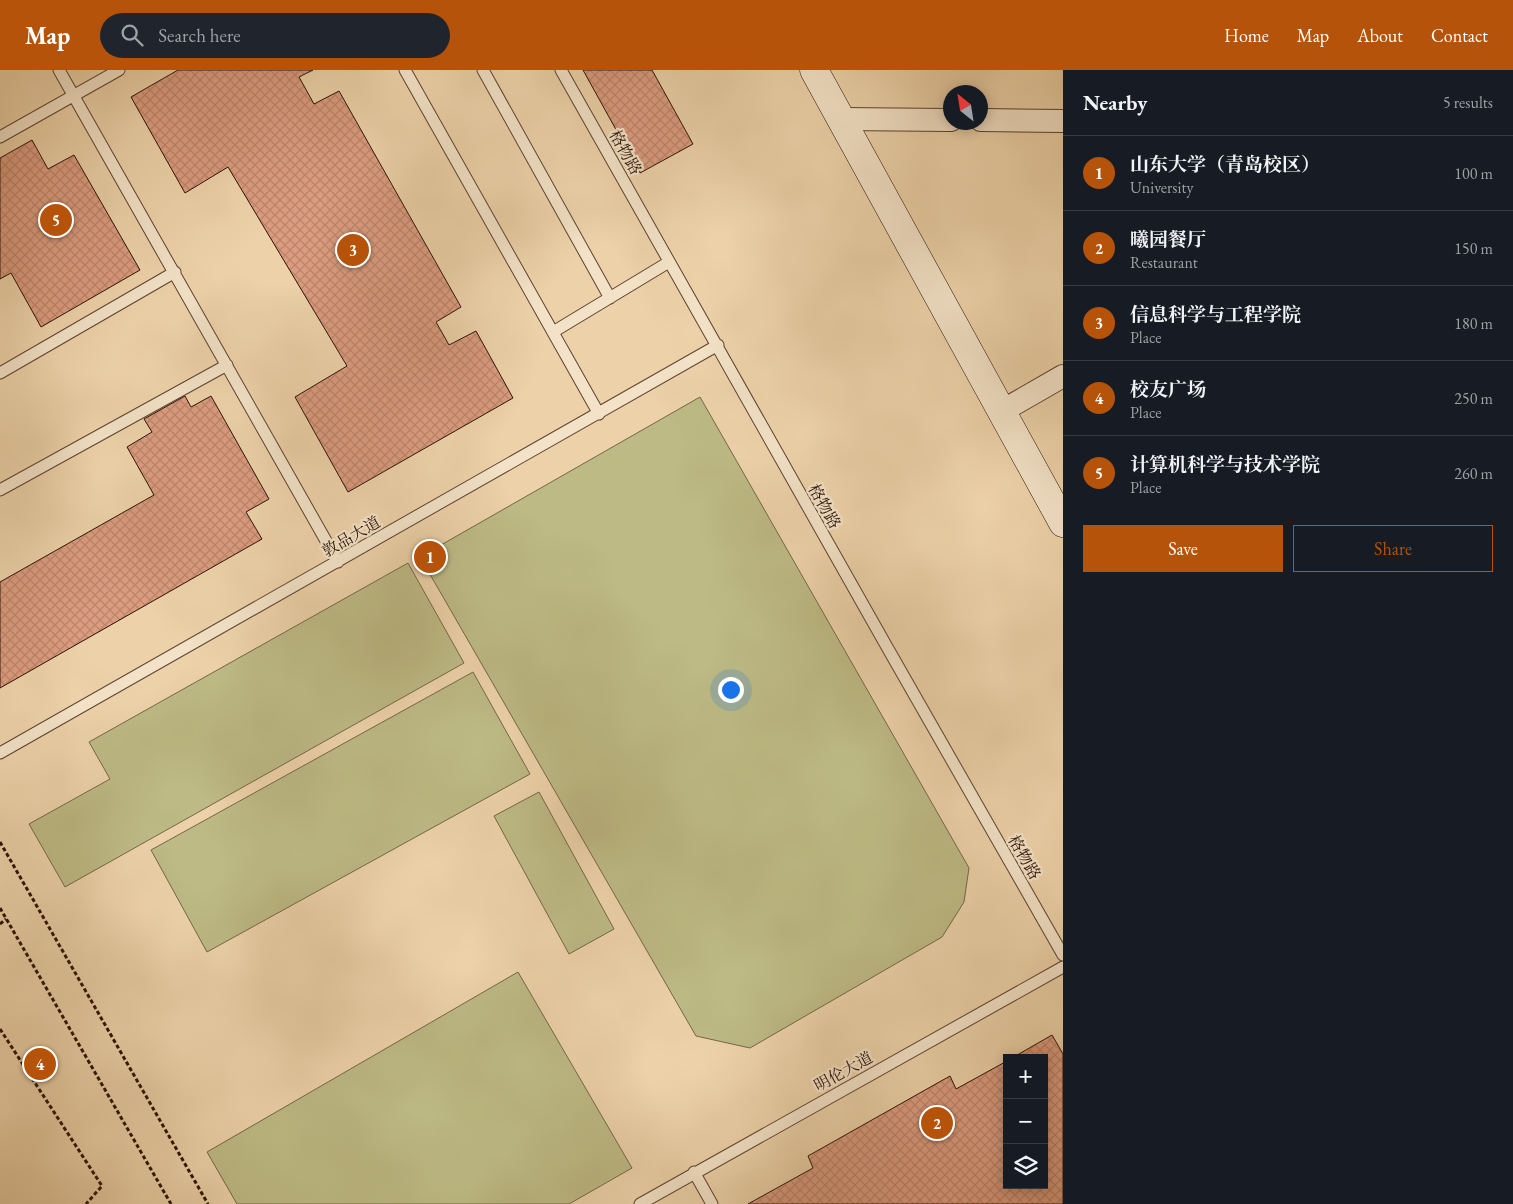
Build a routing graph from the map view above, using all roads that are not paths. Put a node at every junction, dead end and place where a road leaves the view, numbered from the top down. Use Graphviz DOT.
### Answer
graph roads {
  1 [pos="59,70"];
  2 [pos="119,70"];
  3 [pos="405,70"];
  4 [pos="483,70"];
  5 [pos="561,70"];
  6 [pos="814,70"];
  7 [pos="73,95"];
  8 [pos="841,119"];
  9 [pos="943,120"];
  10 [pos="988,121"];
  11 [pos="1061,126"];
  12 [pos="0,137"];
  13 [pos="669,262"];
  14 [pos="175,272"];
  15 [pos="610,298"];
  16 [pos="553,332"];
  17 [pos="718,345"];
  18 [pos="227,365"];
  19 [pos="0,372"];
  20 [pos="1063,376"];
  21 [pos="1002,411"];
  22 [pos="598,414"];
  23 [pos="0,490"];
  24 [pos="1063,523"];
  25 [pos="338,562"];
  26 [pos="0,753"];
  27 [pos="1063,955"];
  28 [pos="1063,967"];
  29 [pos="694,1172"];
  30 [pos="640,1204"];
  31 [pos="712,1204"];
  1 -- 7 [label="lane"];
  2 -- 7 [label="lane"];
  3 -- 16 [label="lane"];
  4 -- 15 [label="lane"];
  5 -- 13 [label="lane, 格物路"];
  6 -- 8 [label="main road"];
  7 -- 12 [label="lane"];
  7 -- 14 [label="lane"];
  8 -- 9 [label="street"];
  8 -- 21 [label="main road"];
  10 -- 11 [label="street"];
  13 -- 15 [label="lane"];
  13 -- 17 [label="lane, 格物路"];
  14 -- 18 [label="lane"];
  14 -- 19 [label="lane"];
  15 -- 16 [label="lane"];
  16 -- 22 [label="lane"];
  17 -- 22 [label="lane, 敦品大道"];
  17 -- 27 [label="lane, 格物路"];
  18 -- 23 [label="lane"];
  18 -- 25 [label="lane"];
  20 -- 21 [label="street"];
  21 -- 24 [label="main road"];
  22 -- 25 [label="lane, 敦品大道"];
  25 -- 26 [label="lane, 敦品大道"];
  28 -- 29 [label="lane, 明伦大道"];
  29 -- 30 [label="lane, 明伦大道"];
  29 -- 31 [label="lane"];
}
